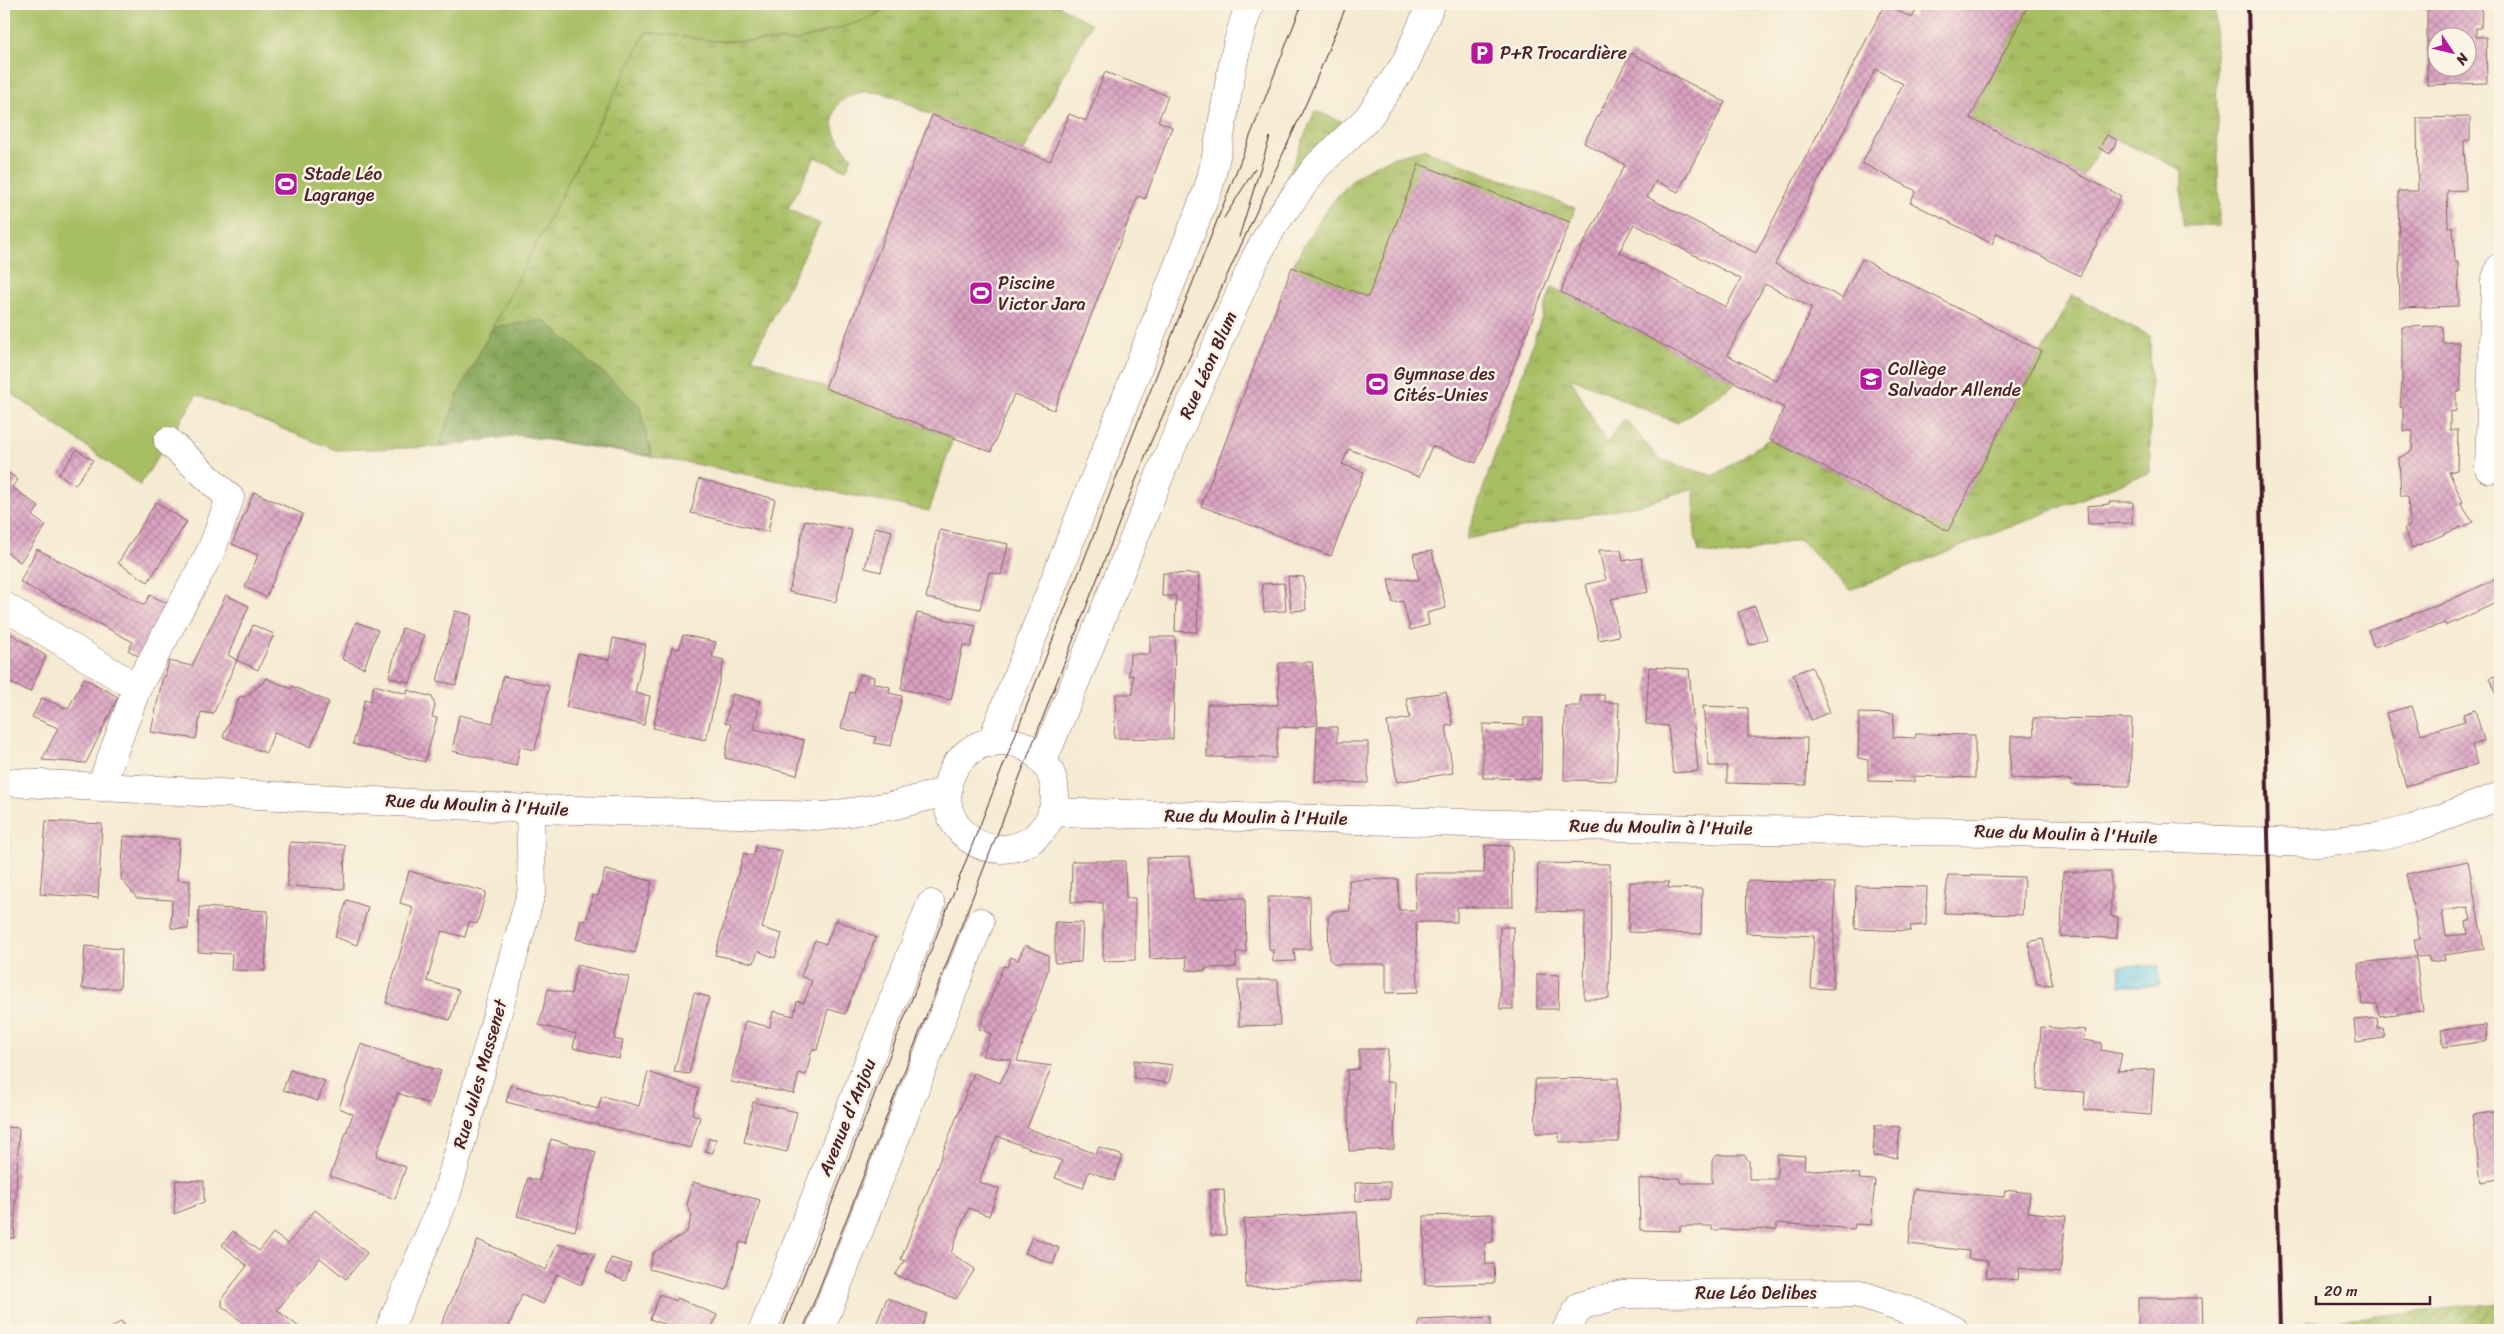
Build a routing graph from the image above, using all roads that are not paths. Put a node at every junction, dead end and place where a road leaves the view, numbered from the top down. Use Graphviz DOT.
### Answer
graph roads {
  1 [pos="1250,4"];
  2 [pos="1431,4"];
  3 [pos="2500,267"];
  4 [pos="168,441"];
  5 [pos="2489,469"];
  6 [pos="4,606"];
  7 [pos="137,688"];
  8 [pos="991,743"];
  9 [pos="1042,761"];
  10 [pos="4,782"];
  11 [pos="101,786"];
  12 [pos="948,792"];
  13 [pos="2500,796"];
  14 [pos="530,809"];
  15 [pos="1052,812"];
  16 [pos="931,904"];
  17 [pos="980,922"];
  18 [pos="389,1330"];
  19 [pos="763,1330"];
  20 [pos="820,1330"];
  21 [pos="1566,1330"];
  22 [pos="1954,1330"];
  1 -- 8 [label="street"];
  2 -- 9 [label="street, Rue Léon Blum"];
  3 -- 5 [label="street"];
  4 -- 7 [label="street"];
  6 -- 7 [label="street"];
  7 -- 11 [label="street"];
  8 -- 9 [label="street"];
  8 -- 12 [label="street"];
  9 -- 15 [label="street"];
  10 -- 11 [label="street, Rue du Moulin à l'Huile"];
  11 -- 14 [label="street, Rue du Moulin à l'Huile"];
  12 -- 14 [label="street, Rue du Moulin à l'Huile"];
  12 -- 15 [label="street"];
  13 -- 15 [label="street, Rue du Moulin à l'Huile"];
  14 -- 18 [label="street, Rue Jules Massenet"];
  16 -- 19 [label="street, Avenue d'Anjou"];
  17 -- 20 [label="street"];
  21 -- 22 [label="street, Rue Léo Delibes"];
}
